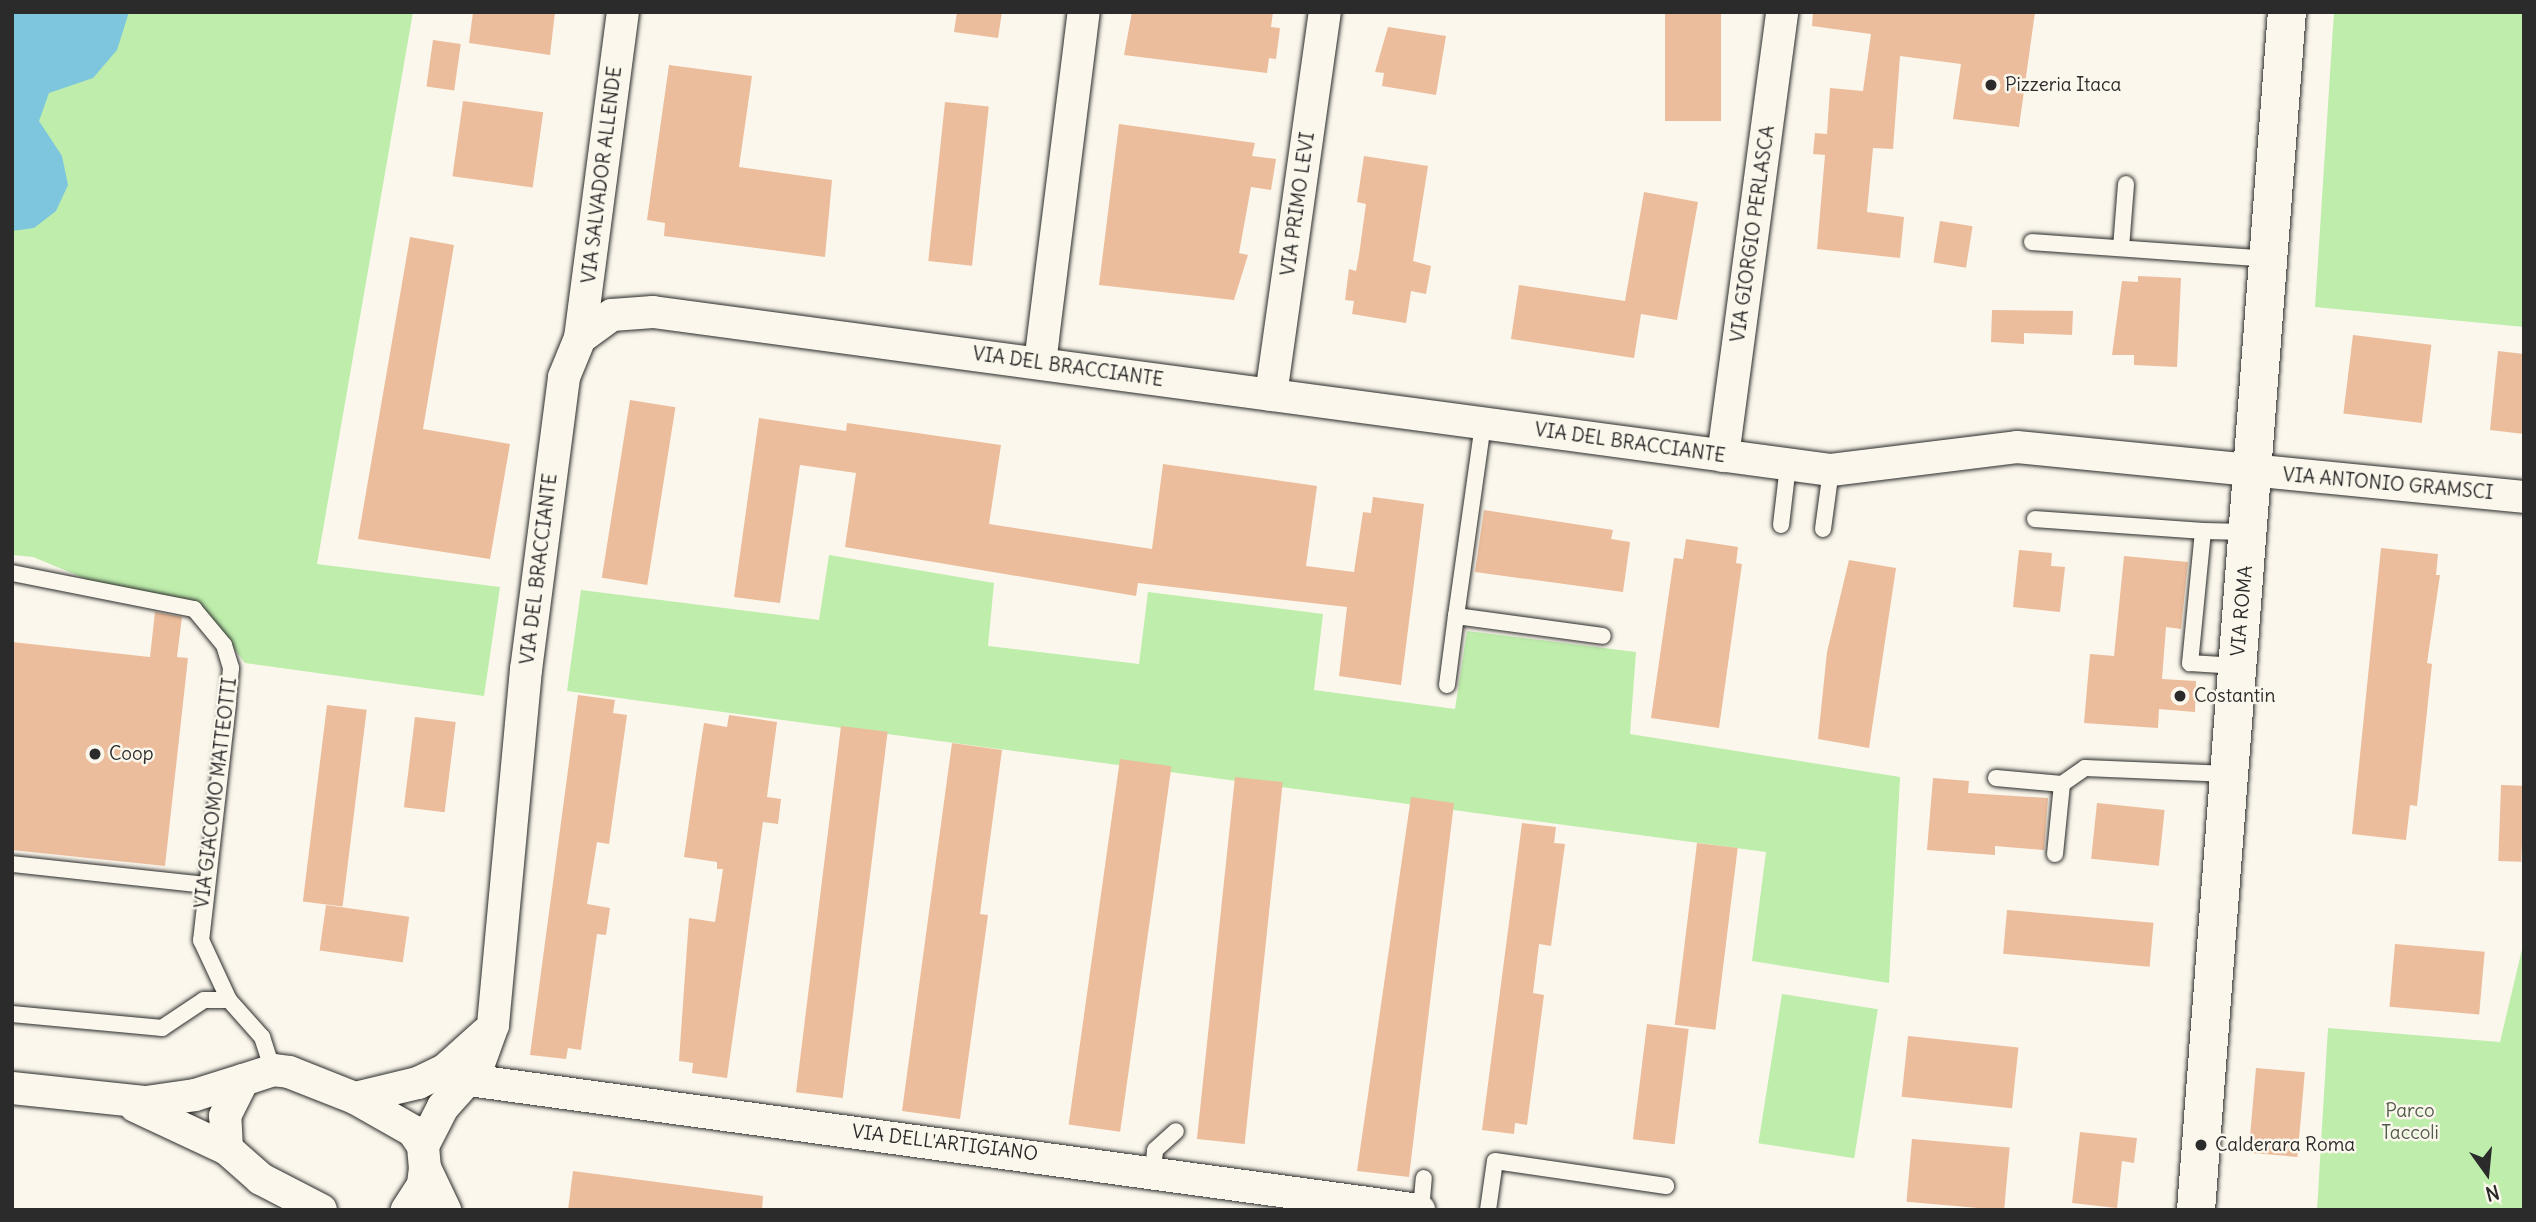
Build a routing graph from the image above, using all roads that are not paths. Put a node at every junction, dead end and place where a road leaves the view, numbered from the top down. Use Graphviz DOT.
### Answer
graph roads {
  1 [pos="623,12"];
  2 [pos="1084,12"];
  3 [pos="1325,12"];
  4 [pos="1782,12"];
  5 [pos="2287,12"];
  6 [pos="2126,184"];
  7 [pos="2032,242"];
  8 [pos="2121,248"];
  9 [pos="2269,259"];
  10 [pos="580,338"];
  11 [pos="1040,363"];
  12 [pos="1271,395"];
  13 [pos="1483,424"];
  14 [pos="1723,456"];
  15 [pos="1788,465"];
  16 [pos="1831,470"];
  17 [pos="2252,471"];
  18 [pos="2524,497"];
  19 [pos="2035,519"];
  20 [pos="1781,524"];
  21 [pos="1823,529"];
  22 [pos="2203,531"];
  23 [pos="2248,532"];
  24 [pos="12,573"];
  25 [pos="1455,616"];
  26 [pos="1603,636"];
  27 [pos="2237,666"];
  28 [pos="1447,685"];
  29 [pos="2230,774"];
  30 [pos="1996,778"];
  31 [pos="2062,784"];
  32 [pos="2055,854"];
  33 [pos="12,864"];
  34 [pos="205,886"];
  35 [pos="229,1000"];
  36 [pos="12,1014"];
  37 [pos="493,1025"];
  38 [pos="273,1070"];
  39 [pos="243,1080"];
  40 [pos="469,1080"];
  41 [pos="12,1088"];
  42 [pos="355,1098"];
  43 [pos="120,1101"];
  44 [pos="1176,1131"];
  45 [pos="227,1149"];
  46 [pos="424,1157"];
  47 [pos="1153,1170"];
  48 [pos="1424,1178"];
  49 [pos="1665,1186"];
  50 [pos="321,1210"];
  51 [pos="407,1210"];
  52 [pos="444,1210"];
  53 [pos="1420,1210"];
  54 [pos="1488,1210"];
  55 [pos="2196,1210"];
  1 -- 10 [label="street, VIA SALVADOR ALLENDE"];
  2 -- 11 [label="street"];
  3 -- 12 [label="street, VIA PRIMO LEVI"];
  4 -- 14 [label="street, VIA GIORGIO PERLASCA"];
  5 -- 9 [label="street, VIA ROMA"];
  6 -- 8 [label="lane"];
  7 -- 8 [label="lane"];
  8 -- 9 [label="lane"];
  9 -- 17 [label="street, VIA ROMA"];
  10 -- 11 [label="street, VIA DEL BRACCIANTE"];
  10 -- 37 [label="street, VIA DEL BRACCIANTE"];
  11 -- 12 [label="street, VIA DEL BRACCIANTE"];
  12 -- 13 [label="street, VIA DEL BRACCIANTE"];
  13 -- 14 [label="street, VIA DEL BRACCIANTE"];
  13 -- 25 [label="lane"];
  14 -- 15 [label="street, VIA DEL BRACCIANTE"];
  15 -- 16 [label="street, VIA DEL BRACCIANTE"];
  15 -- 20 [label="lane"];
  16 -- 17 [label="street, VIA DEL BRACCIANTE"];
  16 -- 21 [label="lane"];
  17 -- 18 [label="street, VIA ANTONIO GRAMSCI"];
  17 -- 23 [label="street, VIA ROMA"];
  19 -- 22 [label="lane"];
  22 -- 23 [label="lane"];
  22 -- 27 [label="lane"];
  23 -- 27 [label="street, VIA ROMA"];
  24 -- 34 [label="lane, VIA GIACOMO MATTEOTTI"];
  25 -- 26 [label="lane"];
  25 -- 28 [label="lane"];
  27 -- 29 [label="street, VIA ROMA"];
  29 -- 31 [label="lane"];
  29 -- 55 [label="street, VIA ROMA"];
  30 -- 31 [label="lane"];
  31 -- 32 [label="lane"];
  33 -- 34 [label="lane"];
  34 -- 35 [label="lane, VIA GIACOMO MATTEOTTI"];
  35 -- 36 [label="lane"];
  35 -- 38 [label="lane, VIA GIACOMO MATTEOTTI"];
  37 -- 40 [label="street"];
  37 -- 42 [label="street"];
  38 -- 39 [label="street"];
  38 -- 42 [label="street"];
  39 -- 43 [label="street"];
  39 -- 45 [label="street"];
  40 -- 46 [label="street"];
  40 -- 47 [label="street, VIA DELL'ARTIGIANO"];
  41 -- 43 [label="street"];
  42 -- 46 [label="street"];
  43 -- 45 [label="street"];
  44 -- 47 [label="lane"];
  45 -- 50 [label="street"];
  46 -- 51 [label="street"];
  46 -- 52 [label="street"];
  47 -- 53 [label="street, VIA DELL'ARTIGIANO"];
  48 -- 53 [label="lane"];
  49 -- 54 [label="lane"];
}
